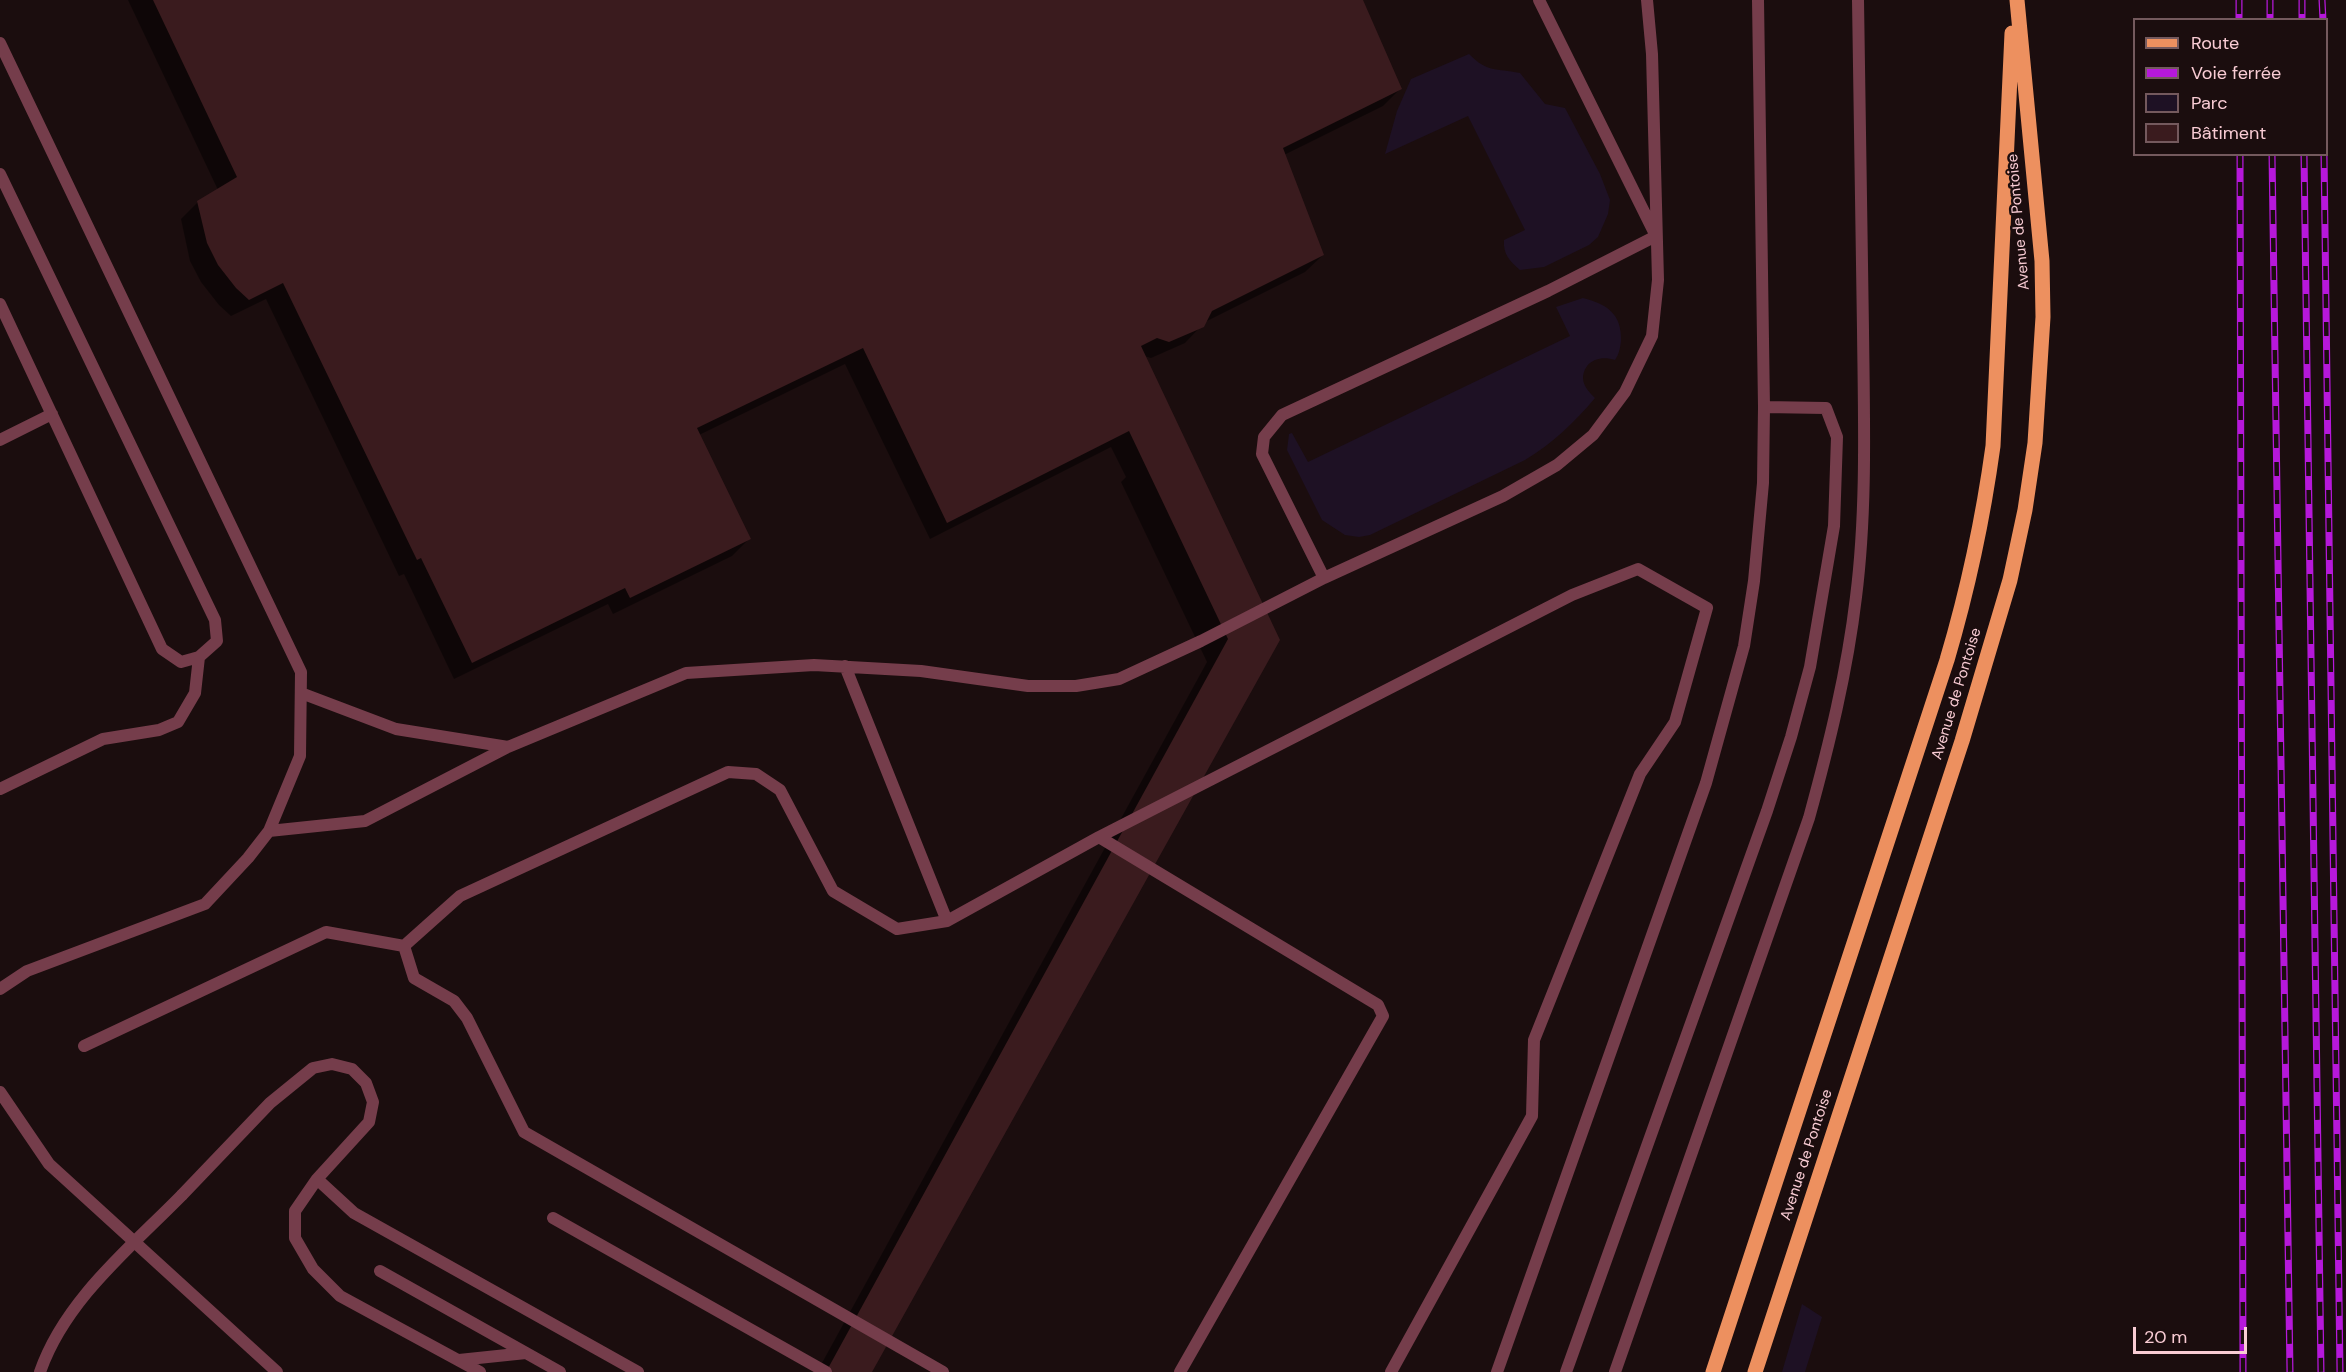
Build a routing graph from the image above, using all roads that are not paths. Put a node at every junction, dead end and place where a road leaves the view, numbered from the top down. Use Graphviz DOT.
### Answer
graph roads {
  1 [pos="1539,0"];
  2 [pos="1647,0"];
  3 [pos="1758,0"];
  4 [pos="1858,0"];
  5 [pos="2015,0"];
  6 [pos="0,43"];
  7 [pos="0,174"];
  8 [pos="1656,236"];
  9 [pos="0,304"];
  10 [pos="1764,407"];
  11 [pos="52,414"];
  12 [pos="0,440"];
  13 [pos="1324,578"];
  14 [pos="199,657"];
  15 [pos="844,666"];
  16 [pos="301,693"];
  17 [pos="508,747"];
  18 [pos="0,789"];
  19 [pos="269,831"];
  20 [pos="1099,837"];
  21 [pos="946,921"];
  22 [pos="404,946"];
  23 [pos="0,989"];
  24 [pos="84,1046"];
  25 [pos="0,1092"];
  26 [pos="317,1179"];
  27 [pos="553,1218"];
  28 [pos="380,1271"];
  29 [pos="526,1353"];
  30 [pos="459,1360"];
  31 [pos="40,1372"];
  32 [pos="277,1372"];
  33 [pos="480,1372"];
  34 [pos="560,1372"];
  35 [pos="639,1372"];
  36 [pos="826,1372"];
  37 [pos="943,1372"];
  38 [pos="1180,1372"];
  39 [pos="1391,1372"];
  40 [pos="1497,1372"];
  41 [pos="1566,1372"];
  42 [pos="1615,1372"];
  43 [pos="1713,1372"];
  44 [pos="1755,1372"];
  1 -- 8 [label="lane"];
  2 -- 8 [label="lane"];
  3 -- 10 [label="lane"];
  4 -- 42 [label="lane"];
  5 -- 43 [label="main road, Avenue de Pontoise"];
  5 -- 44 [label="main road, Avenue de Pontoise"];
  6 -- 16 [label="lane"];
  7 -- 14 [label="lane"];
  8 -- 13 [label="lane"];
  8 -- 13 [label="lane"];
  9 -- 11 [label="lane"];
  10 -- 40 [label="lane"];
  10 -- 41 [label="lane"];
  11 -- 12 [label="lane"];
  11 -- 14 [label="lane"];
  13 -- 15 [label="lane"];
  14 -- 18 [label="lane"];
  15 -- 17 [label="lane"];
  15 -- 21 [label="lane"];
  16 -- 17 [label="lane"];
  16 -- 19 [label="lane"];
  17 -- 19 [label="lane"];
  19 -- 23 [label="lane"];
  20 -- 21 [label="lane"];
  20 -- 38 [label="lane"];
  20 -- 39 [label="lane"];
  21 -- 22 [label="lane"];
  22 -- 24 [label="lane"];
  22 -- 37 [label="lane"];
  25 -- 32 [label="lane"];
  26 -- 30 [label="lane"];
  26 -- 31 [label="lane, bridge"];
  26 -- 35 [label="lane"];
  27 -- 36 [label="lane"];
  28 -- 29 [label="lane"];
  29 -- 30 [label="lane"];
  29 -- 34 [label="lane"];
  30 -- 33 [label="lane"];
}
